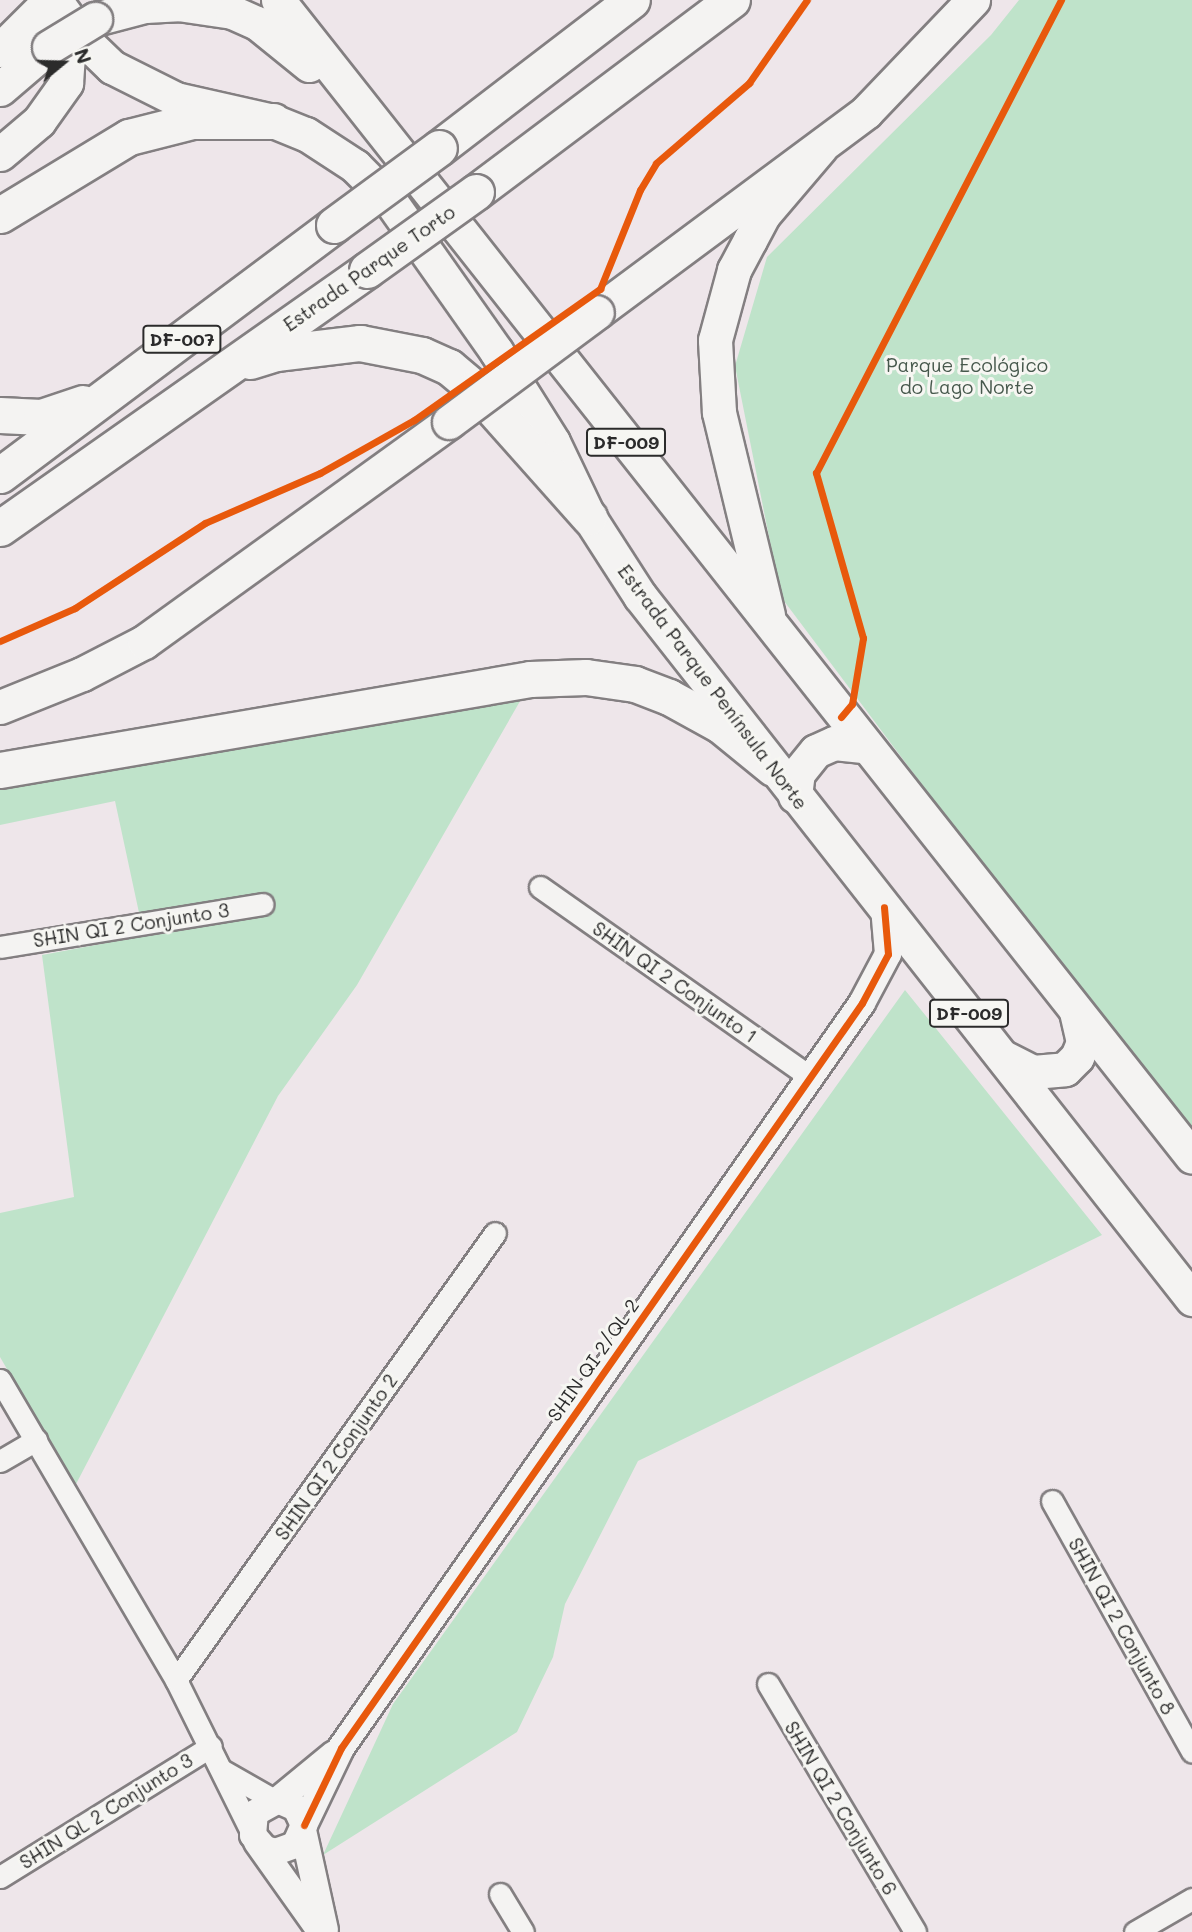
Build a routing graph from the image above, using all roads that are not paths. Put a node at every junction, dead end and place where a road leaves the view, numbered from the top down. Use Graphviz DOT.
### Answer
graph roads {
  1 [pos="278,0"];
  2 [pos="632,0"];
  3 [pos="732,0"];
  4 [pos="973,0"];
  5 [pos="50,5"];
  6 [pos="0,50"];
  7 [pos="0,89"];
  8 [pos="273,121"];
  9 [pos="387,139"];
  10 [pos="821,147"];
  11 [pos="0,154"];
  12 [pos="0,215"];
  13 [pos="223,370"];
  14 [pos="107,395"];
  15 [pos="0,415"];
  16 [pos="0,475"];
  17 [pos="589,517"];
  18 [pos="0,528"];
  19 [pos="771,626"];
  20 [pos="0,707"];
  21 [pos="863,746"];
  22 [pos="773,768"];
  23 [pos="0,770"];
  24 [pos="794,796"];
  25 [pos="540,887"];
  26 [pos="262,904"];
  27 [pos="884,907"];
  28 [pos="0,947"];
  29 [pos="936,971"];
  30 [pos="862,1003"];
  31 [pos="1076,1012"];
  32 [pos="1005,1058"];
  33 [pos="810,1077"];
  34 [pos="1192,1157"];
  35 [pos="495,1233"];
  36 [pos="1192,1299"];
  37 [pos="0,1380"];
  38 [pos="36,1440"];
  39 [pos="0,1461"];
  40 [pos="1052,1501"];
  41 [pos="176,1680"];
  42 [pos="768,1684"];
  43 [pos="211,1746"];
  44 [pos="341,1748"];
  45 [pos="1192,1752"];
  46 [pos="223,1771"];
  47 [pos="276,1800"];
  48 [pos="303,1828"];
  49 [pos="255,1839"];
  50 [pos="0,1877"];
  51 [pos="500,1894"];
  52 [pos="1192,1899"];
  53 [pos="323,1932"];
  54 [pos="523,1932"];
  55 [pos="915,1932"];
  56 [pos="1135,1932"];
  1 -- 9 [label="main road, DF-009"];
  2 -- 14 [label="highway, DF-007, bridge"];
  3 -- 13 [label="highway, Estrada Parque Torto / DF-007, bridge"];
  4 -- 10 [label="main road"];
  5 -- 6 [label="main road"];
  5 -- 8 [label="main road, Estrada Parque Península Norte / DF-009"];
  5 -- 11 [label="main road"];
  7 -- 9 [label="main road, bridge"];
  8 -- 12 [label="highway"];
  8 -- 17 [label="main road, Estrada Parque Península Norte / DF-009"];
  9 -- 19 [label="main road, DF-009"];
  10 -- 19 [label="main road"];
  10 -- 20 [label="main road, bridge"];
  13 -- 17 [label="highway"];
  13 -- 18 [label="highway, Estrada Parque Torto / DF-007"];
  14 -- 15 [label="highway"];
  14 -- 16 [label="highway, DF-007"];
  17 -- 22 [label="main road, Estrada Parque Península Norte / DF-009"];
  19 -- 21 [label="main road, DF-009"];
  21 -- 24 [label="main road"];
  21 -- 31 [label="main road, DF-009"];
  22 -- 23 [label="highway"];
  22 -- 24 [label="main road, Estrada Parque Península Norte / DF-009"];
  24 -- 27 [label="main road, Estrada Parque Península Norte / DF-009"];
  25 -- 33 [label="street, SHIN QI 2 Conjunto 1"];
  26 -- 28 [label="street, SHIN QI 2 Conjunto 3"];
  27 -- 29 [label="main road, Estrada Parque Península Norte / DF-009"];
  27 -- 30 [label="street, SHIN QI 2/QL 2"];
  29 -- 30 [label="street, SHIN QI 2/QL 2"];
  29 -- 32 [label="main road, Estrada Parque Península Norte / DF-009"];
  30 -- 33 [label="street, SHIN QI 2/QL 2"];
  31 -- 32 [label="main road"];
  31 -- 34 [label="main road, DF-009"];
  32 -- 36 [label="main road, Estrada Parque Península Norte / DF-009"];
  33 -- 44 [label="street, SHIN QI 2/QL 2"];
  35 -- 41 [label="street, SHIN QI 2 Conjunto 2"];
  37 -- 38 [label="street"];
  38 -- 39 [label="street"];
  38 -- 41 [label="street"];
  40 -- 45 [label="street, SHIN QI 2 Conjunto 8"];
  41 -- 43 [label="street"];
  42 -- 55 [label="street, SHIN QI 2 Conjunto 6"];
  43 -- 46 [label="street"];
  43 -- 50 [label="street, SHIN QL 2 Conjunto 3"];
  44 -- 47 [label="street, SHIN QI 2/QL 2"];
  44 -- 48 [label="street, SHIN QI 2/QL 2"];
  46 -- 47 [label="street"];
  46 -- 49 [label="street"];
  47 -- 48 [label="street"];
  47 -- 49 [label="street"];
  48 -- 49 [label="street"];
  48 -- 53 [label="street"];
  49 -- 53 [label="street"];
  51 -- 54 [label="street"];
  52 -- 56 [label="street"];
}
